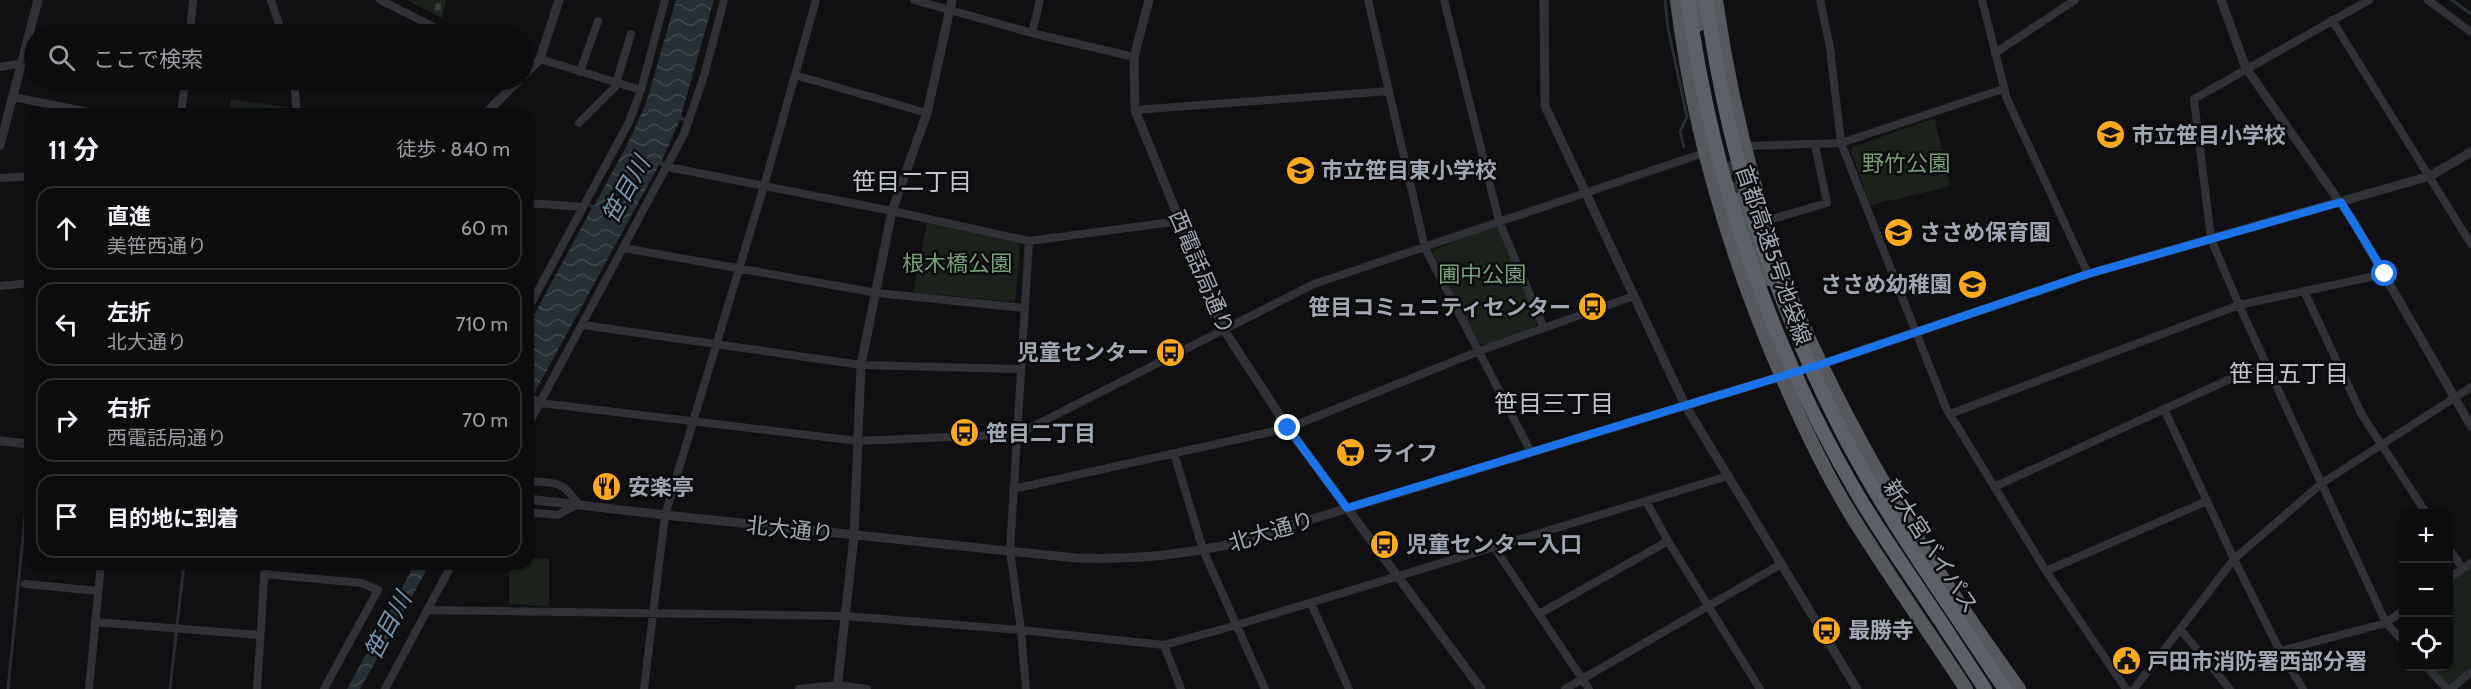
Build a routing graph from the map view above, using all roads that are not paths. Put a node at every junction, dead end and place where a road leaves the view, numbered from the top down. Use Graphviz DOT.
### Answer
graph roads {
  1 [pos="38,0"];
  2 [pos="194,0"];
  3 [pos="271,0"];
  4 [pos="380,0"];
  5 [pos="559,0"];
  6 [pos="665,0"];
  7 [pos="724,0"];
  8 [pos="816,0"];
  9 [pos="915,0"];
  10 [pos="1040,0"];
  11 [pos="1149,0"];
  12 [pos="1368,0"];
  13 [pos="1444,0"];
  14 [pos="1544,0"];
  15 [pos="1677,0"];
  16 [pos="1688,0"];
  17 [pos="1695,0"];
  18 [pos="1701,0"];
  19 [pos="1706,0"];
  20 [pos="1716,0"];
  21 [pos="1820,0"];
  22 [pos="1982,0"];
  23 [pos="2075,0"];
  24 [pos="2221,0"];
  25 [pos="2369,0"];
  26 [pos="2428,0"];
  27 [pos="951,5"];
  28 [pos="2332,20"];
  29 [pos="598,21"];
  30 [pos="32,24"];
  31 [pos="191,24"];
  32 [pos="279,24"];
  33 [pos="428,24"];
  34 [pos="2471,32"];
  35 [pos="1032,33"];
  36 [pos="631,34"];
  37 [pos="1995,53"];
  38 [pos="24,55"];
  39 [pos="1134,57"];
  40 [pos="540,59"];
  41 [pos="22,63"];
  42 [pos="534,65"];
  43 [pos="0,67"];
  44 [pos="2246,68"];
  45 [pos="580,72"];
  46 [pos="795,75"];
  47 [pos="616,83"];
  48 [pos="2003,89"];
  49 [pos="184,90"];
  50 [pos="295,90"];
  51 [pos="508,90"];
  52 [pos="641,90"];
  53 [pos="1389,91"];
  54 [pos="13,97"];
  55 [pos="69,108"];
  56 [pos="182,108"];
  57 [pos="296,108"];
  58 [pos="491,108"];
  59 [pos="1136,110"];
  60 [pos="927,113"];
  61 [pos="579,123"];
  62 [pos="1841,143"];
  63 [pos="1815,144"];
  64 [pos="0,145"];
  65 [pos="1745,148"];
  66 [pos="2471,152"];
  67 [pos="1705,158"];
  68 [pos="668,167"];
  69 [pos="24,176"];
  70 [pos="2430,176"];
  71 [pos="0,177"];
  72 [pos="764,186"];
  73 [pos="1585,193"];
  74 [pos="1738,200"];
  75 [pos="1759,201"];
  76 [pos="2341,202"];
  77 [pos="534,203"];
  78 [pos="582,207"];
  79 [pos="892,211"];
  80 [pos="1721,212"];
  81 [pos="1180,220"];
  82 [pos="1498,221"];
  83 [pos="1765,221"];
  84 [pos="2211,239"];
  85 [pos="1029,241"];
  86 [pos="2471,244"];
  87 [pos="624,248"];
  88 [pos="1425,248"];
  89 [pos="739,269"];
  90 [pos="2088,274"];
  91 [pos="2385,274"];
  92 [pos="24,284"];
  93 [pos="0,286"];
  94 [pos="2304,291"];
  95 [pos="877,293"];
  96 [pos="1634,296"];
  97 [pos="534,298"];
  98 [pos="2239,305"];
  99 [pos="1024,308"];
  100 [pos="1782,323"];
  101 [pos="583,325"];
  102 [pos="1544,328"];
  103 [pos="1224,330"];
  104 [pos="1915,332"];
  105 [pos="717,344"];
  106 [pos="1479,351"];
  107 [pos="2265,363"];
  108 [pos="1822,364"];
  109 [pos="861,366"];
  110 [pos="1020,369"];
  111 [pos="1782,376"];
  112 [pos="2471,387"];
  113 [pos="2455,398"];
  114 [pos="534,399"];
  115 [pos="539,402"];
  116 [pos="1685,405"];
  117 [pos="2164,409"];
  118 [pos="534,412"];
  119 [pos="1950,414"];
  120 [pos="693,423"];
  121 [pos="2471,426"];
  122 [pos="1288,428"];
  123 [pos="1017,434"];
  124 [pos="0,441"];
  125 [pos="858,441"];
  126 [pos="24,443"];
  127 [pos="2381,445"];
  128 [pos="1531,452"];
  129 [pos="1174,453"];
  130 [pos="1728,476"];
  131 [pos="534,482"];
  132 [pos="2322,483"];
  133 [pos="1994,487"];
  134 [pos="1013,489"];
  135 [pos="534,499"];
  136 [pos="1646,501"];
  137 [pos="2207,501"];
  138 [pos="578,504"];
  139 [pos="1347,508"];
  140 [pos="2424,509"];
  141 [pos="534,513"];
  142 [pos="665,515"];
  143 [pos="854,536"];
  144 [pos="1668,541"];
  145 [pos="1494,547"];
  146 [pos="1203,550"];
  147 [pos="1010,551"];
  148 [pos="2453,554"];
  149 [pos="2234,560"];
  150 [pos="2471,563"];
  151 [pos="1781,564"];
  152 [pos="2463,569"];
  153 [pos="100,570"];
  154 [pos="264,570"];
  155 [pos="449,570"];
  156 [pos="2046,571"];
  157 [pos="264,574"];
  158 [pos="1398,576"];
  159 [pos="2453,576"];
  160 [pos="25,584"];
  161 [pos="98,591"];
  162 [pos="1311,603"];
  163 [pos="1710,605"];
  164 [pos="428,609"];
  165 [pos="653,613"];
  166 [pos="2399,613"];
  167 [pos="1539,614"];
  168 [pos="845,616"];
  169 [pos="95,622"];
  170 [pos="2386,622"];
  171 [pos="1237,625"];
  172 [pos="2180,629"];
  173 [pos="1021,630"];
  174 [pos="1947,631"];
  175 [pos="259,635"];
  176 [pos="2399,637"];
  177 [pos="1164,645"];
  178 [pos="2280,651"];
  179 [pos="2431,671"];
  180 [pos="2471,672"];
  181 [pos="1582,679"];
  182 [pos="837,687"];
  183 [pos="89,689"];
  184 [pos="257,689"];
  185 [pos="324,689"];
  186 [pos="385,689"];
  187 [pos="644,689"];
  188 [pos="799,689"];
  189 [pos="867,689"];
  190 [pos="1026,689"];
  191 [pos="1181,689"];
  192 [pos="1265,689"];
  193 [pos="1349,689"];
  194 [pos="1481,689"];
  195 [pos="1565,689"];
  196 [pos="1589,689"];
  197 [pos="1760,689"];
  198 [pos="1857,689"];
  199 [pos="1966,689"];
  200 [pos="1978,689"];
  201 [pos="1985,689"];
  202 [pos="1992,689"];
  203 [pos="1998,689"];
  204 [pos="2004,689"];
  205 [pos="2019,689"];
  206 [pos="2126,689"];
  207 [pos="2134,689"];
  208 [pos="2230,689"];
  209 [pos="2303,689"];
  210 [pos="2449,689"];
  1 -- 30 [label="street"];
  2 -- 31 [label="street"];
  3 -- 32 [label="street"];
  4 -- 33 [label="street"];
  5 -- 40 [label="street"];
  6 -- 52 [label="street"];
  7 -- 68 [label="street"];
  8 -- 46 [label="street"];
  9 -- 27 [label="street"];
  10 -- 35 [label="street"];
  11 -- 39 [label="street, 西電話局通り"];
  12 -- 53 [label="street"];
  13 -- 82 [label="street"];
  14 -- 73 [label="street"];
  15 -- 67 [label="highway"];
  16 -- 174 [label="highway, 首都高速5号池袋線, bridge"];
  17 -- 18 [label="highway"];
  19 -- 204 [label="highway, 首都高速5号池袋線, bridge"];
  20 -- 65 [label="highway"];
  21 -- 62 [label="street"];
  22 -- 37 [label="street"];
  23 -- 37 [label="street"];
  24 -- 44 [label="street"];
  25 -- 28 [label="street"];
  26 -- 34 [label="street"];
  27 -- 35 [label="street"];
  27 -- 60 [label="street"];
  28 -- 44 [label="street"];
  28 -- 70 [label="street"];
  29 -- 45 [label="street"];
  35 -- 39 [label="street"];
  36 -- 47 [label="street"];
  37 -- 48 [label="street"];
  38 -- 41 [label="street"];
  39 -- 59 [label="street, 西電話局通り"];
  40 -- 42 [label="street"];
  40 -- 45 [label="street"];
  41 -- 43 [label="street"];
  41 -- 54 [label="street"];
  44 -- 76 [label="street"];
  44 -- 84 [label="street"];
  45 -- 47 [label="street"];
  46 -- 60 [label="street"];
  46 -- 72 [label="street"];
  47 -- 52 [label="street"];
  47 -- 61 [label="street"];
  48 -- 62 [label="street"];
  48 -- 90 [label="street"];
  49 -- 56 [label="street"];
  50 -- 57 [label="street"];
  51 -- 58 [label="street"];
  52 -- 78 [label="street"];
  53 -- 59 [label="street"];
  53 -- 88 [label="street"];
  54 -- 55 [label="street"];
  54 -- 64 [label="street"];
  59 -- 81 [label="street, 西電話局通り"];
  60 -- 79 [label="street"];
  62 -- 63 [label="street"];
  62 -- 104 [label="street"];
  63 -- 65 [label="street"];
  63 -- 83 [label="street"];
  65 -- 67 [label="highway"];
  65 -- 75 [label="highway"];
  66 -- 70 [label="street, 北大通り"];
  67 -- 73 [label="street"];
  67 -- 80 [label="highway"];
  68 -- 72 [label="street"];
  68 -- 87 [label="street"];
  69 -- 71 [label="street"];
  70 -- 76 [label="street, 北大通り"];
  70 -- 86 [label="street"];
  72 -- 79 [label="street"];
  72 -- 89 [label="street"];
  73 -- 82 [label="street"];
  73 -- 96 [label="street"];
  74 -- 100 [label="highway"];
  75 -- 80 [label="highway"];
  75 -- 83 [label="highway"];
  76 -- 84 [label="street, 北大通り"];
  76 -- 91 [label="street"];
  77 -- 78 [label="street"];
  78 -- 97 [label="street"];
  79 -- 85 [label="street"];
  79 -- 95 [label="street"];
  80 -- 111 [label="highway"];
  81 -- 85 [label="street"];
  81 -- 103 [label="street, 西電話局通り"];
  82 -- 88 [label="street"];
  82 -- 102 [label="street"];
  83 -- 108 [label="highway"];
  84 -- 90 [label="street, 北大通り"];
  84 -- 98 [label="street"];
  85 -- 99 [label="street"];
  87 -- 89 [label="street"];
  87 -- 101 [label="street"];
  88 -- 103 [label="street"];
  88 -- 106 [label="street"];
  89 -- 95 [label="street"];
  89 -- 105 [label="street"];
  90 -- 104 [label="street, 北大通り"];
  91 -- 94 [label="street"];
  91 -- 113 [label="street"];
  92 -- 93 [label="street"];
  94 -- 98 [label="street"];
  94 -- 127 [label="street"];
  95 -- 99 [label="street"];
  95 -- 109 [label="street"];
  96 -- 102 [label="street"];
  96 -- 116 [label="street"];
  98 -- 107 [label="street"];
  98 -- 119 [label="street"];
  99 -- 110 [label="street"];
  101 -- 105 [label="street"];
  101 -- 115 [label="street"];
  102 -- 106 [label="street"];
  103 -- 122 [label="street, 西電話局通り"];
  103 -- 123 [label="street"];
  104 -- 108 [label="street, 北大通り"];
  104 -- 119 [label="street"];
  105 -- 109 [label="street"];
  105 -- 120 [label="street"];
  106 -- 122 [label="street"];
  106 -- 128 [label="street"];
  107 -- 117 [label="street"];
  107 -- 132 [label="street"];
  108 -- 111 [label="street, 北大通り"];
  108 -- 205 [label="highway"];
  109 -- 110 [label="street"];
  109 -- 125 [label="street"];
  110 -- 123 [label="street"];
  111 -- 116 [label="street, 北大通り"];
  111 -- 199 [label="highway"];
  112 -- 113 [label="street"];
  113 -- 121 [label="street"];
  113 -- 127 [label="street"];
  114 -- 115 [label="street"];
  115 -- 118 [label="street"];
  115 -- 120 [label="street"];
  116 -- 128 [label="street, 北大通り"];
  116 -- 130 [label="street"];
  117 -- 133 [label="street"];
  117 -- 137 [label="street"];
  119 -- 133 [label="street"];
  120 -- 125 [label="street"];
  120 -- 142 [label="street"];
  122 -- 129 [label="street"];
  122 -- 139 [label="street, 西電話局通り"];
  123 -- 125 [label="street"];
  123 -- 134 [label="street"];
  124 -- 126 [label="street"];
  125 -- 143 [label="street"];
  127 -- 132 [label="street"];
  127 -- 140 [label="street"];
  128 -- 139 [label="street, 北大通り"];
  129 -- 134 [label="street"];
  129 -- 146 [label="street"];
  130 -- 136 [label="street"];
  130 -- 151 [label="street"];
  131 -- 138 [label="street"];
  132 -- 149 [label="street"];
  132 -- 170 [label="street"];
  133 -- 156 [label="street"];
  134 -- 147 [label="street"];
  135 -- 138 [label="street, 北大通り"];
  136 -- 144 [label="street"];
  136 -- 145 [label="street"];
  137 -- 149 [label="street"];
  137 -- 156 [label="street"];
  138 -- 141 [label="street"];
  138 -- 142 [label="street, 北大通り"];
  139 -- 146 [label="street, 北大通り"];
  139 -- 158 [label="street, 西電話局通り"];
  142 -- 143 [label="street, 北大通り"];
  142 -- 165 [label="street"];
  143 -- 147 [label="street, 北大通り"];
  143 -- 168 [label="street"];
  144 -- 163 [label="street"];
  144 -- 167 [label="street"];
  145 -- 158 [label="street"];
  145 -- 167 [label="street"];
  146 -- 147 [label="street, 北大通り"];
  146 -- 171 [label="street"];
  147 -- 173 [label="street"];
  148 -- 152 [label="street"];
  149 -- 172 [label="street"];
  149 -- 178 [label="street"];
  150 -- 152 [label="street"];
  151 -- 163 [label="street"];
  151 -- 198 [label="street"];
  152 -- 159 [label="street"];
  153 -- 161 [label="street"];
  154 -- 157 [label="street"];
  155 -- 164 [label="street"];
  156 -- 206 [label="street"];
  157 -- 175 [label="street"];
  157 -- 185 [label="street"];
  158 -- 162 [label="street"];
  158 -- 194 [label="street, 西電話局通り"];
  160 -- 161 [label="street"];
  161 -- 169 [label="street"];
  162 -- 171 [label="street"];
  162 -- 193 [label="street"];
  163 -- 181 [label="street"];
  163 -- 197 [label="street"];
  164 -- 165 [label="street"];
  164 -- 186 [label="street"];
  165 -- 168 [label="street"];
  165 -- 187 [label="street"];
  166 -- 170 [label="street"];
  167 -- 181 [label="street"];
  168 -- 173 [label="street"];
  168 -- 182 [label="street"];
  169 -- 175 [label="street"];
  169 -- 183 [label="street"];
  170 -- 176 [label="street"];
  170 -- 178 [label="street"];
  171 -- 177 [label="street"];
  171 -- 192 [label="street"];
  172 -- 207 [label="street"];
  172 -- 208 [label="street"];
  173 -- 177 [label="street"];
  173 -- 190 [label="street"];
  174 -- 200 [label="highway"];
  174 -- 201 [label="highway, 首都高速5号池袋線"];
  175 -- 184 [label="street"];
  177 -- 191 [label="street"];
  178 -- 209 [label="street"];
  179 -- 210 [label="street"];
  180 -- 210 [label="street"];
  181 -- 195 [label="street"];
  181 -- 196 [label="street"];
  182 -- 188 [label="street"];
  182 -- 189 [label="street"];
  202 -- 203 [label="highway, 新大宮バイパス"];
}
